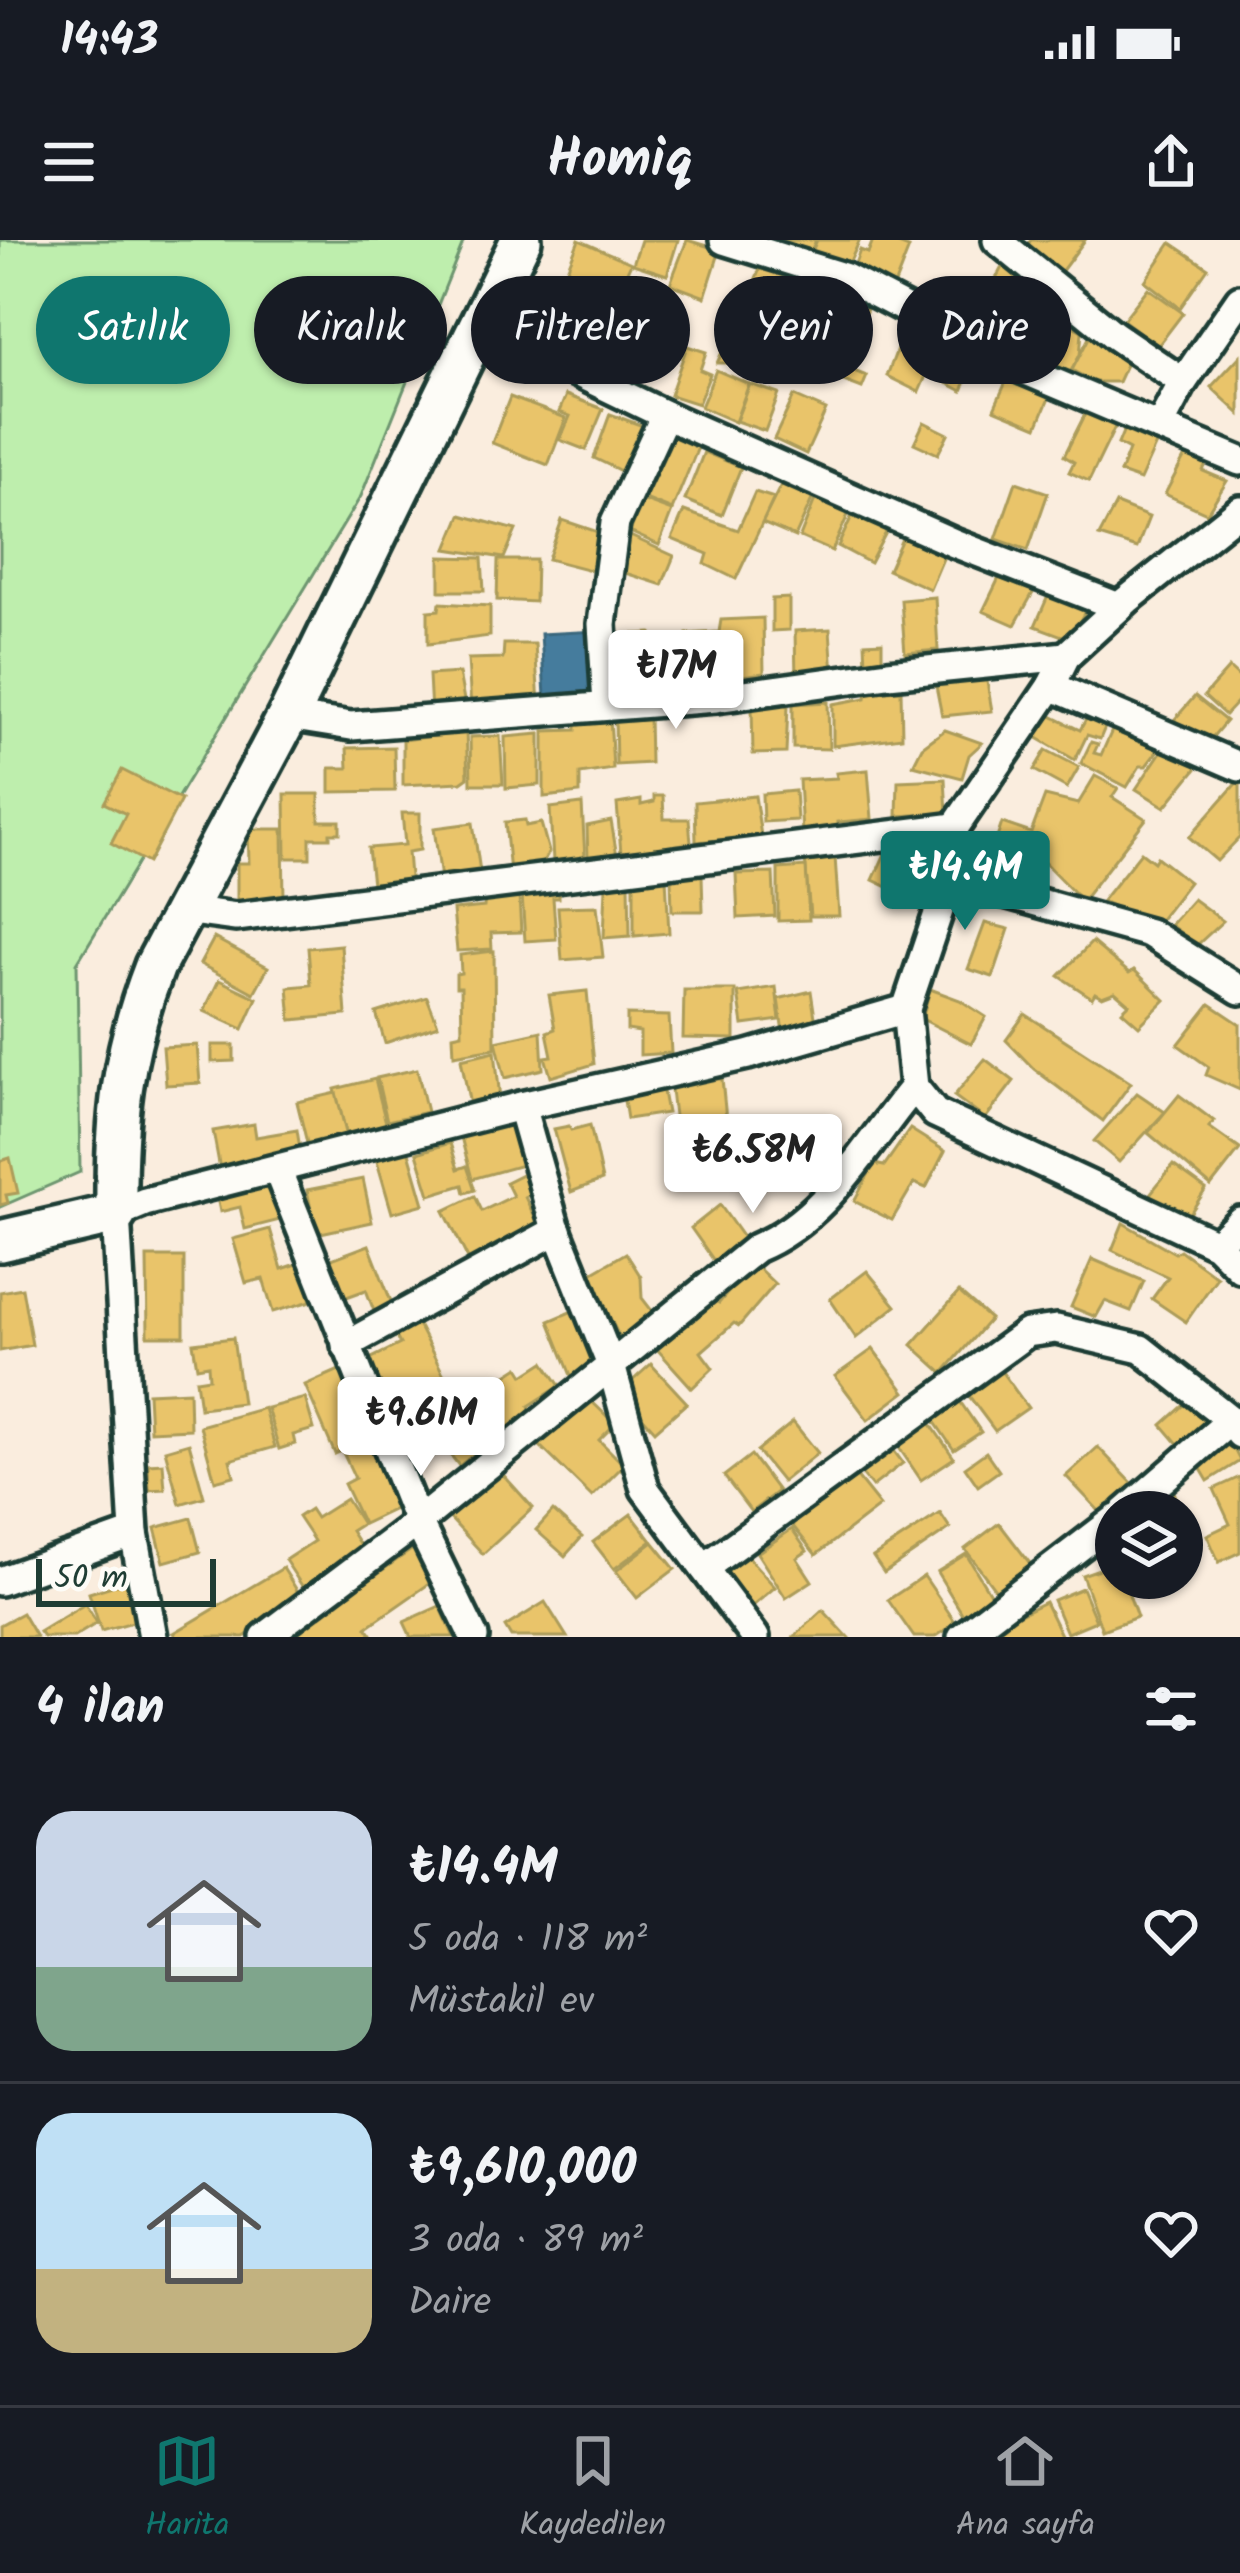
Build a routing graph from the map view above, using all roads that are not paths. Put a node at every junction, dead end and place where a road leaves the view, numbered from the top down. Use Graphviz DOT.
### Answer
graph roads {
  1 [pos="521,240"];
  2 [pos="724,240"];
  3 [pos="997,240"];
  4 [pos="504,276"];
  5 [pos="1240,299"];
  6 [pos="471,346"];
  7 [pos="1183,382"];
  8 [pos="601,384"];
  9 [pos="665,415"];
  10 [pos="1159,427"];
  11 [pos="1240,461"];
  12 [pos="1240,509"];
  13 [pos="1119,607"];
  14 [pos="1066,656"];
  15 [pos="1051,686"];
  16 [pos="607,705"];
  17 [pos="288,716"];
  18 [pos="1240,767"];
  19 [pos="955,827"];
  20 [pos="950,878"];
  21 [pos="184,910"];
  22 [pos="1240,990"];
  23 [pos="906,1009"];
  24 [pos="914,1087"];
  25 [pos="521,1106"];
  26 [pos="277,1169"];
  27 [pos="116,1214"];
  28 [pos="1240,1221"];
  29 [pos="557,1230"];
  30 [pos="0,1241"];
  31 [pos="1216,1244"];
  32 [pos="1240,1268"];
  33 [pos="346,1345"];
  34 [pos="611,1365"];
  35 [pos="1235,1427"];
  36 [pos="1152,1491"];
  37 [pos="418,1522"];
  38 [pos="134,1533"];
  39 [pos="1095,1535"];
  40 [pos="704,1568"];
  41 [pos="0,1581"];
  42 [pos="154,1637"];
  43 [pos="265,1637"];
  44 [pos="474,1637"];
  45 [pos="755,1637"];
  46 [pos="962,1637"];
  1 -- 4 [label="street"];
  2 -- 10 [label="street"];
  3 -- 7 [label="street"];
  5 -- 7 [label="street"];
  6 -- 17 [label="street"];
  7 -- 10 [label="street"];
  8 -- 9 [label="street"];
  9 -- 13 [label="street"];
  9 -- 16 [label="street"];
  10 -- 11 [label="street"];
  12 -- 13 [label="street"];
  13 -- 14 [label="street"];
  14 -- 15 [label="street"];
  14 -- 16 [label="street"];
  15 -- 18 [label="street"];
  15 -- 19 [label="street"];
  16 -- 17 [label="street"];
  17 -- 21 [label="street"];
  19 -- 20 [label="street"];
  19 -- 21 [label="street"];
  20 -- 22 [label="street"];
  20 -- 23 [label="street"];
  21 -- 27 [label="street"];
  23 -- 24 [label="street"];
  23 -- 25 [label="street"];
  24 -- 31 [label="street"];
  24 -- 34 [label="street"];
  25 -- 26 [label="street"];
  25 -- 29 [label="street"];
  26 -- 27 [label="street"];
  26 -- 33 [label="street"];
  27 -- 30 [label="street"];
  27 -- 38 [label="street"];
  28 -- 31 [label="street"];
  29 -- 33 [label="street"];
  29 -- 34 [label="street"];
  31 -- 32 [label="street"];
  33 -- 37 [label="street"];
  34 -- 37 [label="street"];
  34 -- 40 [label="street"];
  35 -- 36 [label="street"];
  35 -- 40 [label="street"];
  37 -- 43 [label="street"];
  37 -- 44 [label="street"];
  38 -- 41 [label="street"];
  38 -- 42 [label="street"];
  39 -- 46 [label="street"];
  40 -- 45 [label="street"];
}
